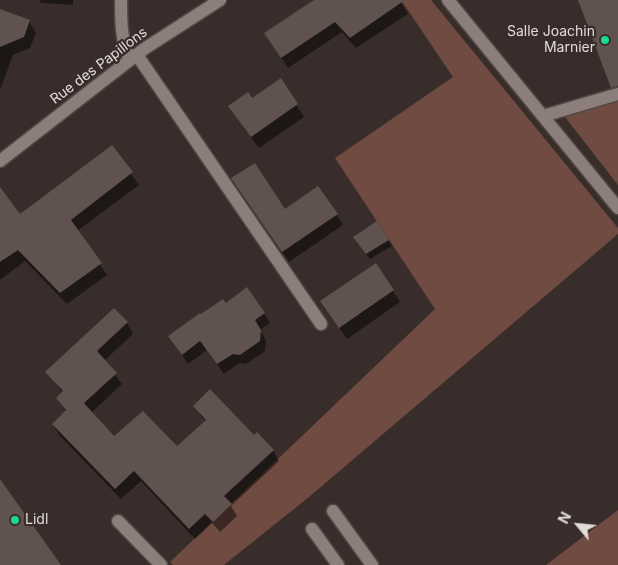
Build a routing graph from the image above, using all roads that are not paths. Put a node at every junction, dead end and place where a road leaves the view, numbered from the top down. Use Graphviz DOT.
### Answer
graph roads {
  1 [pos="121,0"];
  2 [pos="220,0"];
  3 [pos="448,0"];
  4 [pos="134,58"];
  5 [pos="618,94"];
  6 [pos="543,116"];
  7 [pos="0,162"];
  8 [pos="618,208"];
  9 [pos="321,324"];
  10 [pos="333,511"];
  11 [pos="118,521"];
  12 [pos="312,529"];
  13 [pos="161,565"];
  14 [pos="338,565"];
  15 [pos="372,565"];
  1 -- 4 [label="street"];
  2 -- 4 [label="street, Rue des Papillons"];
  3 -- 6 [label="street"];
  4 -- 7 [label="street, Rue des Papillons"];
  4 -- 9 [label="street"];
  5 -- 6 [label="street"];
  6 -- 8 [label="street"];
  10 -- 15 [label="street"];
  11 -- 13 [label="street"];
  12 -- 14 [label="street"];
}
